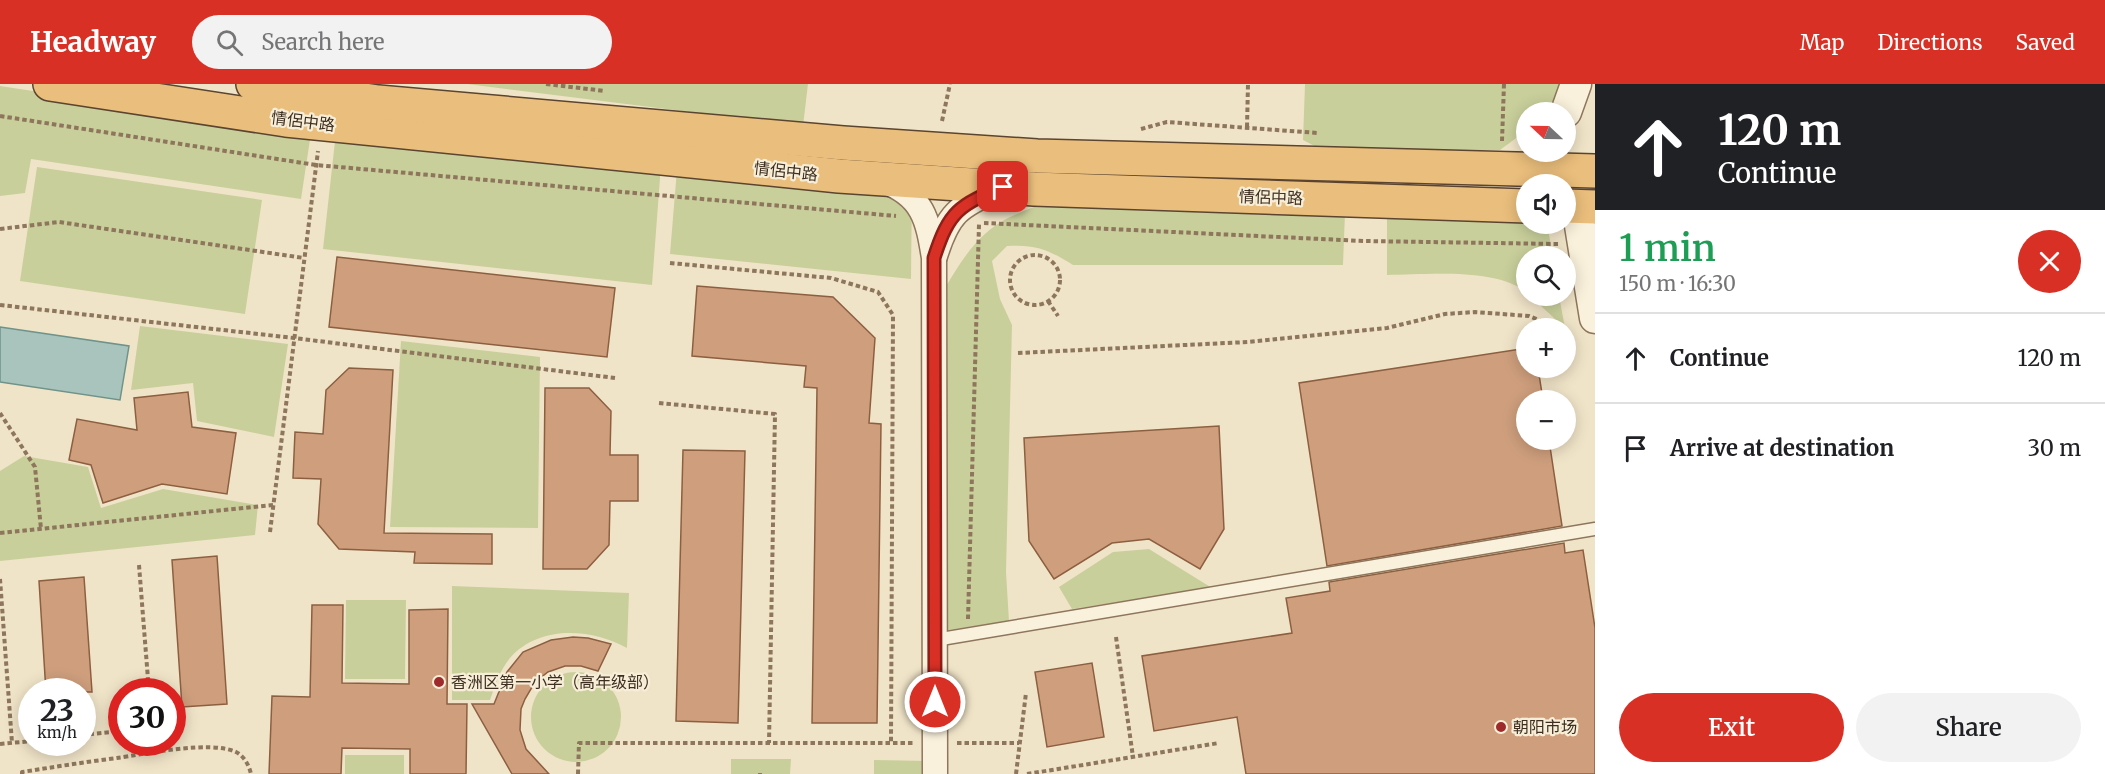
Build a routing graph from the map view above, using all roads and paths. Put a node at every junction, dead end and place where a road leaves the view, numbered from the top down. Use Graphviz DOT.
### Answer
graph roads {
  1 [pos="50,84"];
  2 [pos="253,84"];
  3 [pos="546,84"];
  4 [pos="950,84"];
  5 [pos="1248,84"];
  6 [pos="1576,84"];
  7 [pos="614,92"];
  8 [pos="1570,102"];
  9 [pos="931,120"];
  10 [pos="322,124"];
  11 [pos="1247,128"];
  12 [pos="1133,132"];
  13 [pos="1325,133"];
  14 [pos="1516,158"];
  15 [pos="1485,168"];
  16 [pos="1595,171"];
  17 [pos="874,178"];
  18 [pos="1003,187"];
  19 [pos="1516,206"];
  20 [pos="1579,207"];
  21 [pos="979,223"];
  22 [pos="0,229"];
  23 [pos="304,258"];
  24 [pos="934,258"];
  25 [pos="670,263"];
  26 [pos="1048,301"];
  27 [pos="0,305"];
  28 [pos="1058,316"];
  29 [pos="1535,318"];
  30 [pos="1595,318"];
  31 [pos="294,338"];
  32 [pos="1018,353"];
  33 [pos="615,378"];
  34 [pos="659,403"];
  35 [pos="0,413"];
  36 [pos="273,506"];
  37 [pos="41,529"];
  38 [pos="1595,529"];
  39 [pos="270,532"];
  40 [pos="0,533"];
  41 [pos="139,565"];
  42 [pos="0,579"];
  43 [pos="967,634"];
  44 [pos="1116,637"];
  45 [pos="935,640"];
  46 [pos="148,678"];
  47 [pos="1026,693"];
  48 [pos="18,742"];
  49 [pos="12,743"];
  50 [pos="769,743"];
  51 [pos="891,743"];
  52 [pos="935,743"];
  53 [pos="1219,743"];
  54 [pos="0,744"];
  55 [pos="1019,744"];
  56 [pos="1133,757"];
  57 [pos="22,774"];
  58 [pos="251,774"];
  59 [pos="578,774"];
  60 [pos="935,774"];
  61 [pos="1016,774"];
  62 [pos="1027,774"];
  1 -- 10 [label="highway, 情侶中路"];
  2 -- 15 [label="highway, 情侶中路"];
  3 -- 7 [label="path"];
  4 -- 9 [label="path"];
  5 -- 11 [label="path"];
  6 -- 8 [label="street"];
  10 -- 17 [label="highway, 情侶中路"];
  10 -- 23 [label="path"];
  11 -- 12 [label="path"];
  11 -- 13 [label="path"];
  14 -- 15 [label="street"];
  15 -- 16 [label="highway, 情侶中路"];
  17 -- 18 [label="highway, 情侶中路"];
  17 -- 24 [label="street"];
  18 -- 19 [label="highway, 情侶中路"];
  18 -- 24 [label="street"];
  20 -- 30 [label="street"];
  21 -- 43 [label="path"];
  22 -- 23 [label="path"];
  23 -- 31 [label="path"];
  24 -- 45 [label="street"];
  25 -- 51 [label="path"];
  26 -- 26 [label="path"];
  26 -- 28 [label="path"];
  27 -- 31 [label="path"];
  29 -- 32 [label="path"];
  31 -- 33 [label="path"];
  31 -- 36 [label="path"];
  34 -- 50 [label="path"];
  35 -- 37 [label="path"];
  36 -- 37 [label="path"];
  36 -- 39 [label="path"];
  37 -- 40 [label="path"];
  38 -- 43 [label="lane"];
  41 -- 46 [label="path"];
  42 -- 49 [label="path"];
  43 -- 45 [label="lane"];
  44 -- 56 [label="path"];
  45 -- 52 [label="street"];
  47 -- 55 [label="path"];
  48 -- 49 [label="path"];
  49 -- 54 [label="path"];
  50 -- 51 [label="path"];
  50 -- 59 [label="path"];
  51 -- 52 [label="path"];
  52 -- 55 [label="path"];
  52 -- 60 [label="street"];
  53 -- 56 [label="path"];
  55 -- 61 [label="path"];
  56 -- 62 [label="path"];
  57 -- 58 [label="path"];
}
